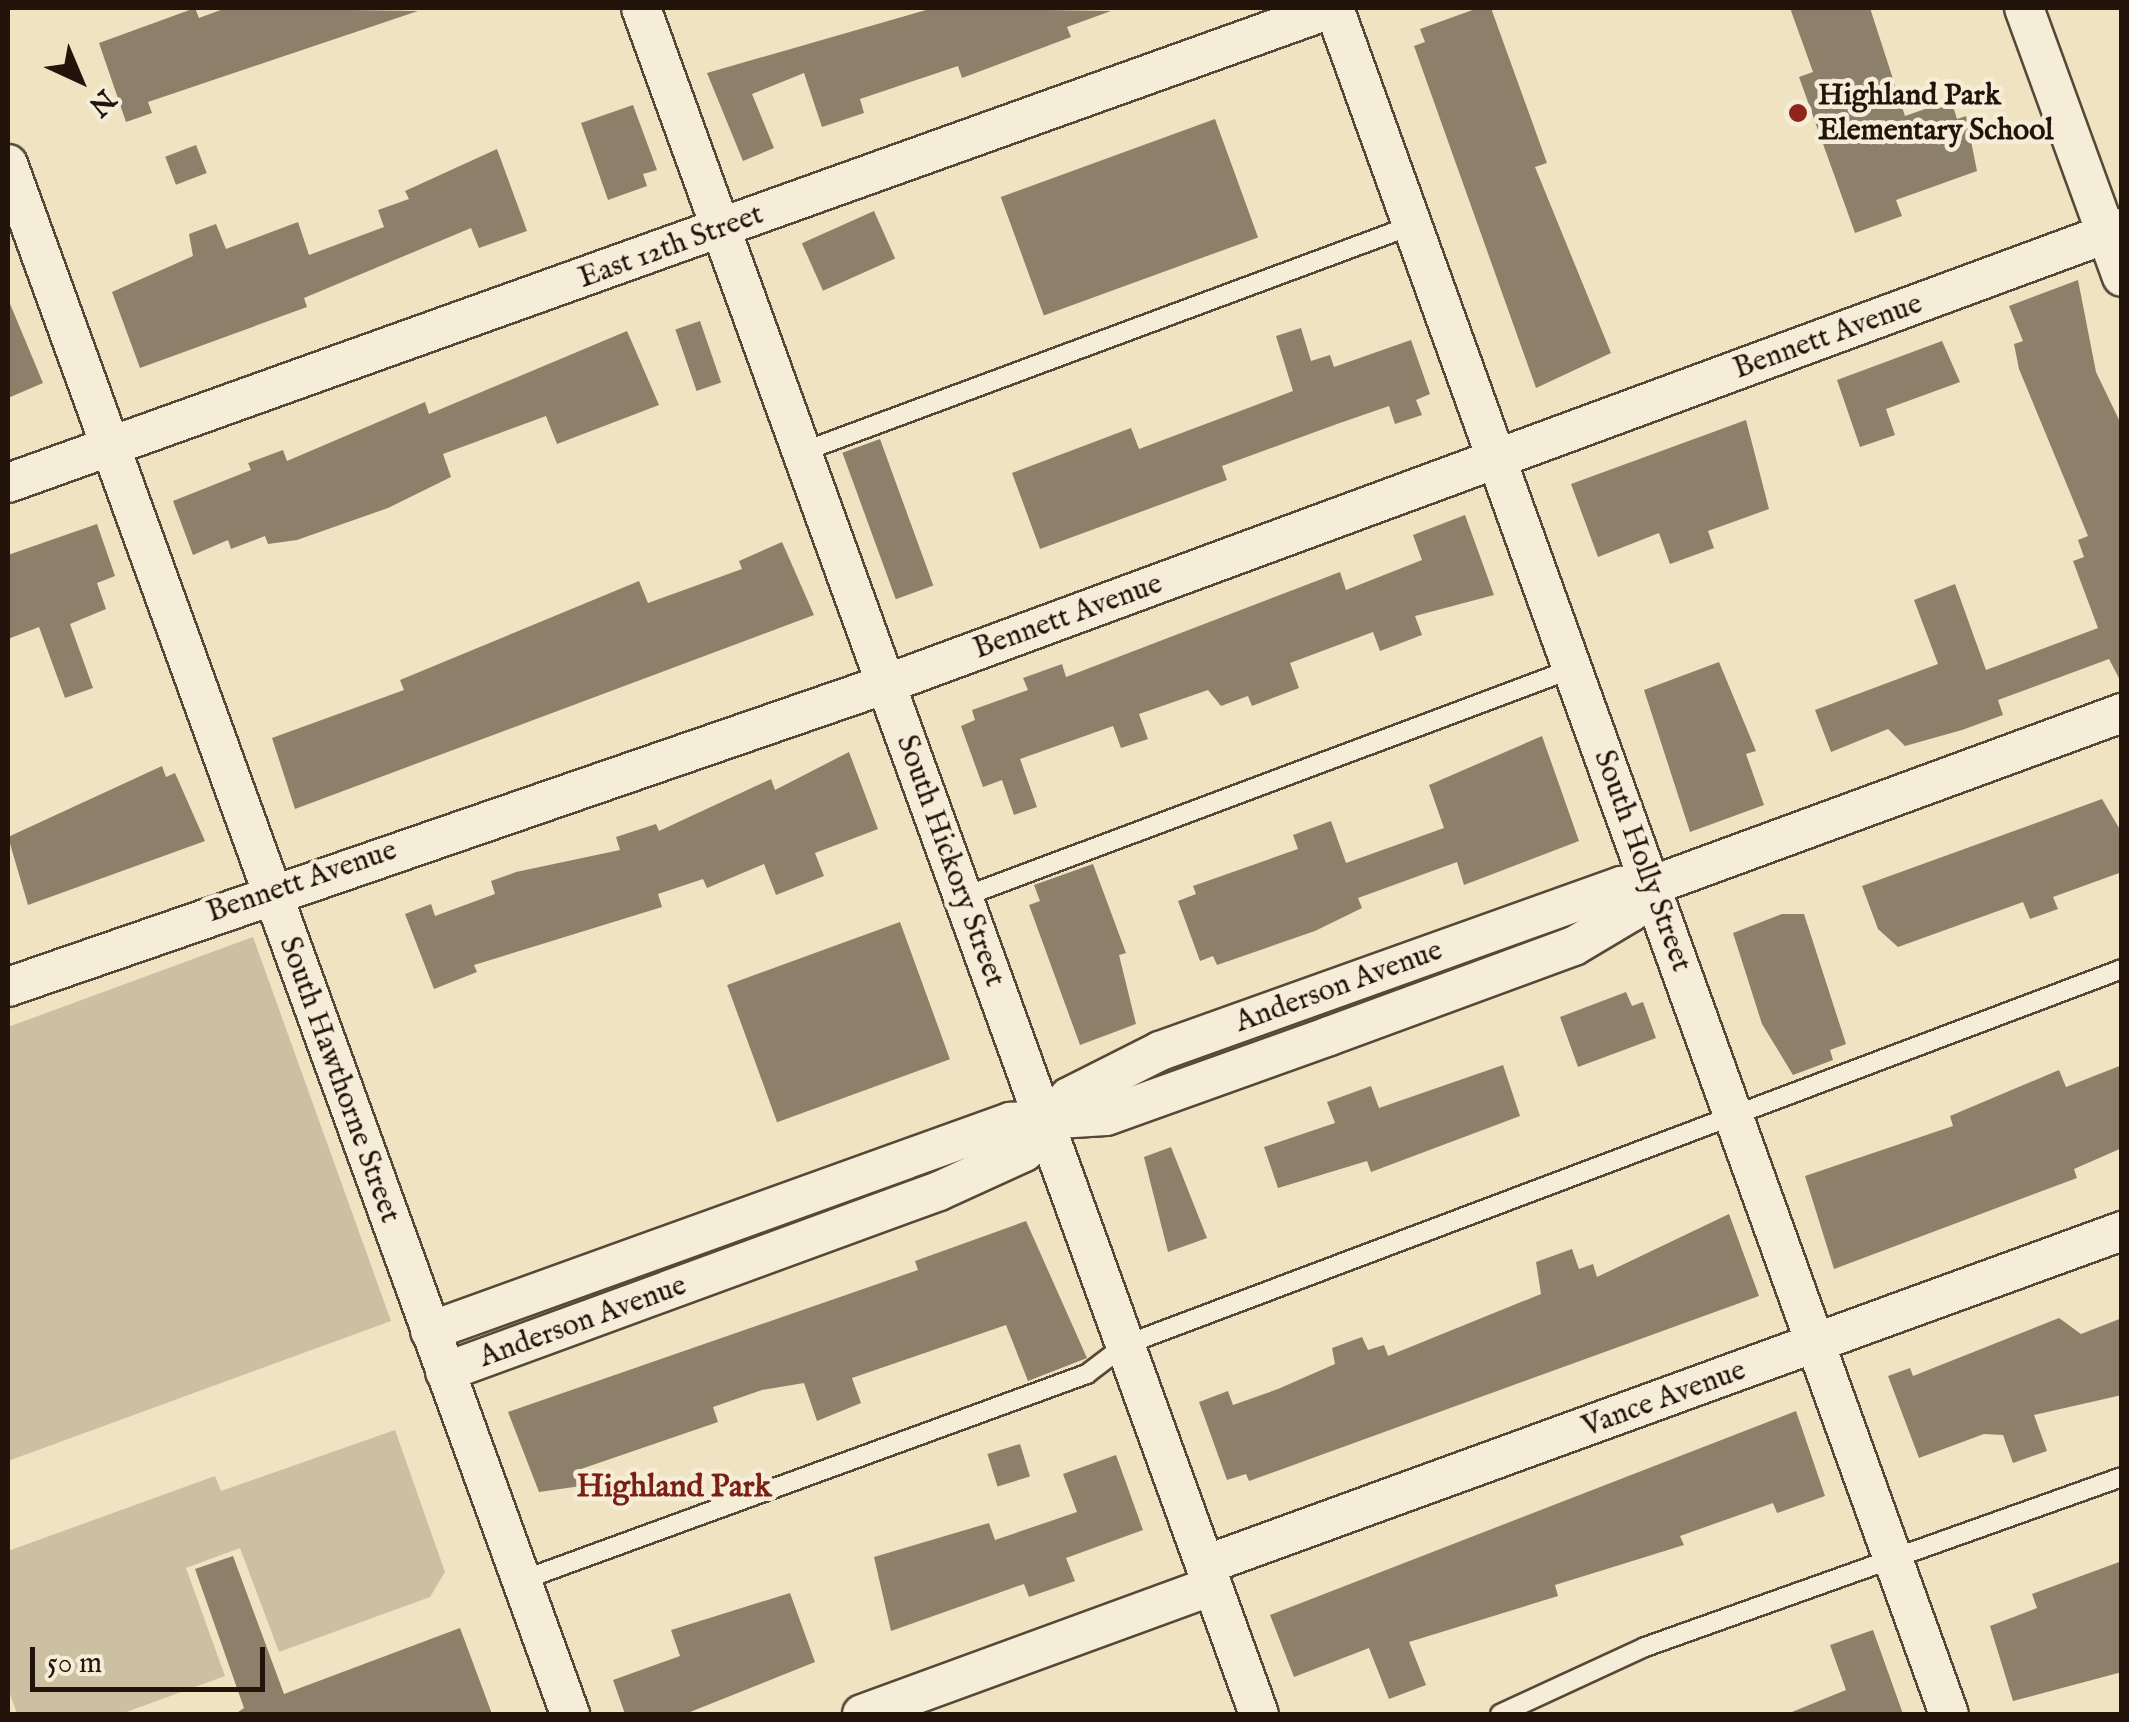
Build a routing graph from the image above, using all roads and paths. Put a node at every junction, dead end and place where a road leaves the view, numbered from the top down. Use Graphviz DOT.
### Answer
graph roads {
  1 [pos="641,8"];
  2 [pos="1334,8"];
  3 [pos="2024,8"];
  4 [pos="8,164"];
  5 [pos="1412,225"];
  6 [pos="722,229"];
  7 [pos="2114,230"];
  8 [pos="2122,276"];
  9 [pos="109,445"];
  10 [pos="802,452"];
  11 [pos="1496,459"];
  12 [pos="8,483"];
  13 [pos="1572,669"];
  14 [pos="886,684"];
  15 [pos="2122,713"];
  16 [pos="1651,886"];
  17 [pos="271,892"];
  18 [pos="963,897"];
  19 [pos="2122,969"];
  20 [pos="8,988"];
  21 [pos="1734,1117"];
  22 [pos="1046,1125"];
  23 [pos="2122,1231"];
  24 [pos="430,1331"];
  25 [pos="1126,1344"];
  26 [pos="1816,1344"];
  27 [pos="445,1372"];
  28 [pos="2122,1477"];
  29 [pos="1893,1563"];
  30 [pos="1209,1575"];
  31 [pos="520,1582"];
  32 [pos="570,1714"];
  33 [pos="862,1714"];
  34 [pos="1259,1714"];
  35 [pos="1500,1714"];
  36 [pos="1949,1714"];
  1 -- 6 [label="street, South Hickory Street"];
  2 -- 5 [label="street, South Holly Street"];
  2 -- 6 [label="street, East 12th Street"];
  3 -- 7 [label="street"];
  4 -- 9 [label="street, South Hawthorne Street"];
  5 -- 10 [label="lane"];
  5 -- 11 [label="street, South Holly Street"];
  6 -- 9 [label="street, East 12th Street"];
  6 -- 10 [label="street, South Hickory Street"];
  7 -- 8 [label="street"];
  7 -- 11 [label="street, Bennett Avenue"];
  9 -- 12 [label="street, East 12th Street"];
  9 -- 17 [label="street, South Hawthorne Street"];
  10 -- 14 [label="street, South Hickory Street"];
  11 -- 13 [label="street, South Holly Street"];
  11 -- 14 [label="street, Bennett Avenue"];
  13 -- 16 [label="street, South Holly Street"];
  13 -- 18 [label="lane"];
  14 -- 17 [label="street, Bennett Avenue"];
  14 -- 18 [label="street, South Hickory Street"];
  15 -- 16 [label="street, Anderson Avenue"];
  16 -- 21 [label="street, South Holly Street"];
  16 -- 22 [label="street, Anderson Avenue"];
  17 -- 20 [label="street, Bennett Avenue"];
  17 -- 24 [label="street, South Hawthorne Street"];
  18 -- 22 [label="street, South Hickory Street"];
  19 -- 21 [label="lane"];
  21 -- 25 [label="lane"];
  21 -- 26 [label="street, South Holly Street"];
  22 -- 24 [label="street, Anderson Avenue"];
  22 -- 25 [label="street, South Hickory Street"];
  22 -- 27 [label="street, Anderson Avenue"];
  23 -- 26 [label="street, Vance Avenue"];
  24 -- 27 [label="street, South Hawthorne Street"];
  25 -- 30 [label="street, South Hickory Street"];
  25 -- 31 [label="lane"];
  26 -- 29 [label="street, South Holly Street"];
  26 -- 30 [label="street, Vance Avenue"];
  27 -- 31 [label="street, South Hawthorne Street"];
  28 -- 29 [label="lane"];
  29 -- 35 [label="lane"];
  29 -- 36 [label="street, South Holly Street"];
  30 -- 33 [label="street, Vance Avenue"];
  30 -- 34 [label="street, South Hickory Street"];
  31 -- 32 [label="street, South Hawthorne Street"];
}
